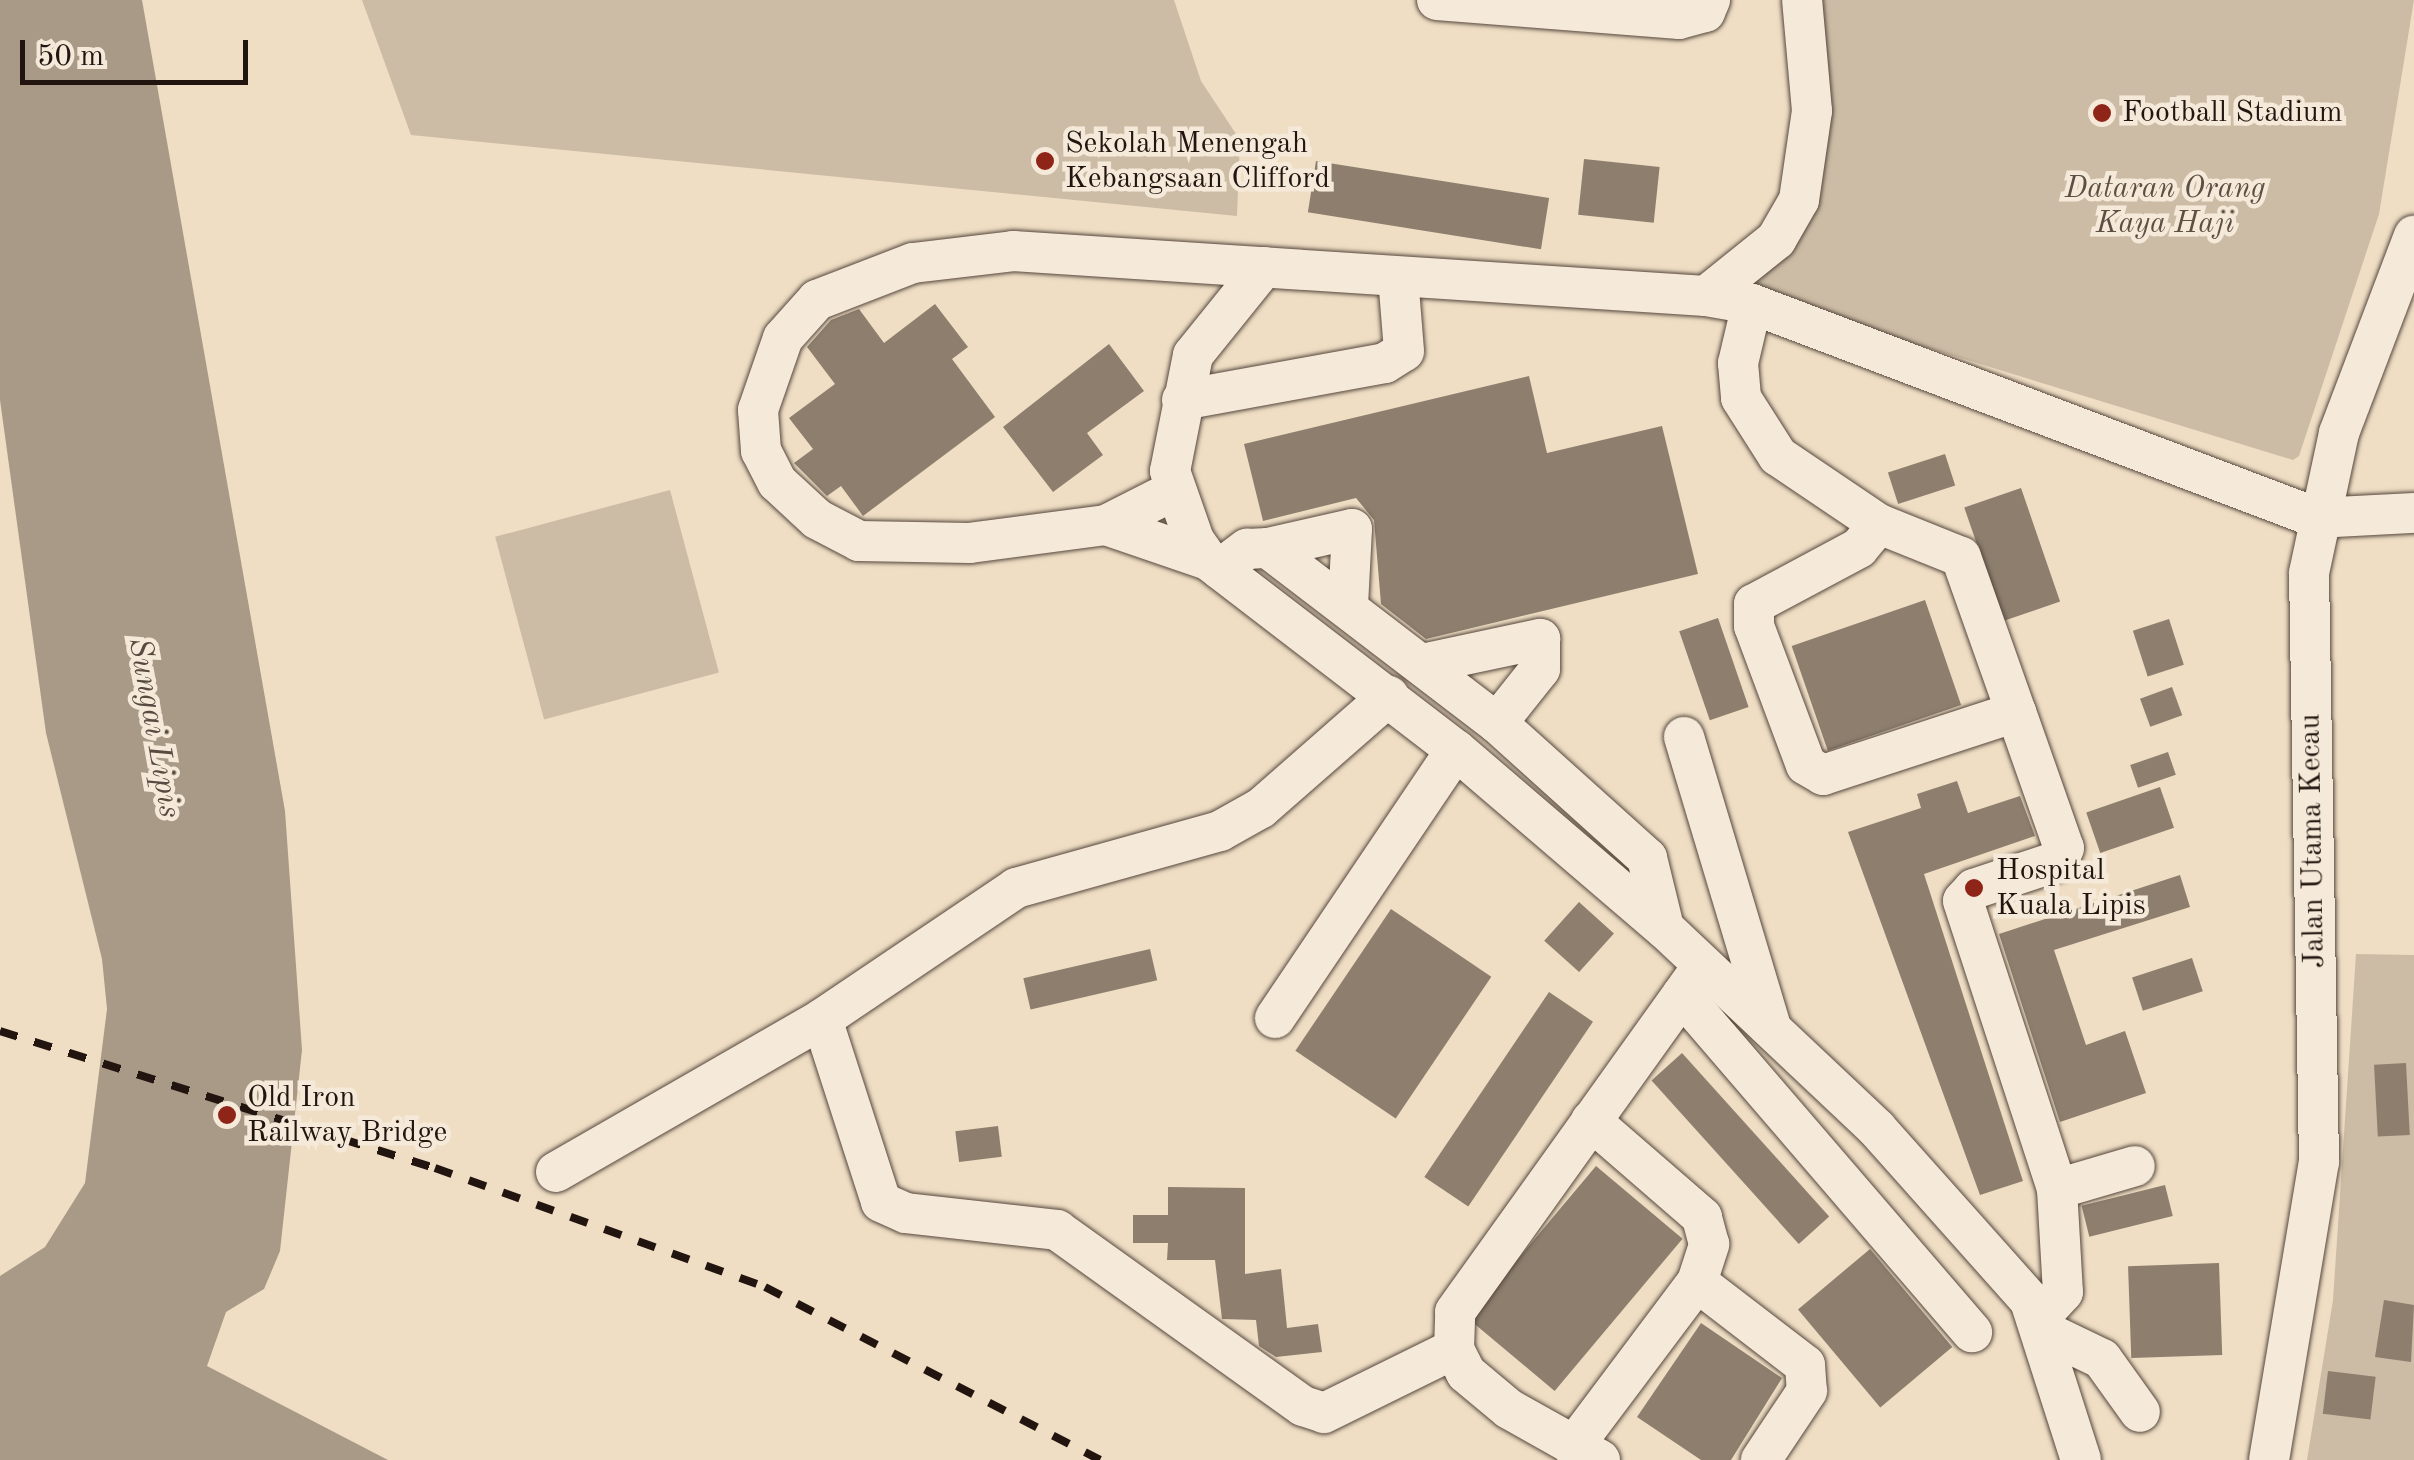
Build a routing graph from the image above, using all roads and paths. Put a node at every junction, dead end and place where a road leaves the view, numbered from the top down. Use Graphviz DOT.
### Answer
graph roads {
  1 [pos="1437,0"];
  2 [pos="1710,0"];
  3 [pos="1802,0"];
  4 [pos="2414,236"];
  5 [pos="1264,267"];
  6 [pos="1398,277"];
  7 [pos="2403,287"];
  8 [pos="1706,296"];
  9 [pos="1752,304"];
  10 [pos="1182,400"];
  11 [pos="1171,492"];
  12 [pos="2414,514"];
  13 [pos="2317,518"];
  14 [pos="1879,524"];
  15 [pos="1106,525"];
  16 [pos="1268,548"];
  17 [pos="1214,564"];
  18 [pos="1348,606"];
  19 [pos="1422,664"];
  20 [pos="1389,696"];
  21 [pos="2016,712"];
  22 [pos="1497,723"];
  23 [pos="1684,738"];
  24 [pos="1456,750"];
  25 [pos="1664,928"];
  26 [pos="1692,981"];
  27 [pos="1274,1018"];
  28 [pos="822,1019"];
  29 [pos="1771,1027"];
  30 [pos="1592,1120"];
  31 [pos="1877,1129"];
  32 [pos="2135,1166"];
  33 [pos="1833,1170"];
  34 [pos="556,1172"];
  35 [pos="2057,1189"];
  36 [pos="1697,1282"];
  37 [pos="2041,1325"];
  38 [pos="1972,1332"];
  39 [pos="1454,1349"];
  40 [pos="2140,1412"];
  41 [pos="1587,1454"];
  42 [pos="1760,1460"];
  43 [pos="2081,1460"];
  44 [pos="2269,1460"];
  1 -- 2 [label="street"];
  3 -- 8 [label="street"];
  4 -- 7 [label="street, Jalan Utama Kecau"];
  5 -- 6 [label="street"];
  5 -- 10 [label="street"];
  5 -- 15 [label="street"];
  6 -- 8 [label="street"];
  6 -- 10 [label="street"];
  7 -- 13 [label="street, Jalan Utama Kecau"];
  8 -- 9 [label="street"];
  9 -- 13 [label="street"];
  9 -- 14 [label="street"];
  10 -- 11 [label="street"];
  11 -- 15 [label="street"];
  11 -- 17 [label="street"];
  12 -- 13 [label="street"];
  13 -- 44 [label="street, Jalan Utama Kecau"];
  14 -- 21 [label="street"];
  14 -- 21 [label="street"];
  15 -- 17 [label="street"];
  16 -- 17 [label="street"];
  16 -- 18 [label="street"];
  16 -- 18 [label="street"];
  17 -- 20 [label="street"];
  18 -- 19 [label="street"];
  19 -- 22 [label="street"];
  19 -- 22 [label="street"];
  20 -- 24 [label="street"];
  20 -- 28 [label="street"];
  21 -- 35 [label="street"];
  22 -- 25 [label="street"];
  23 -- 29 [label="street"];
  24 -- 25 [label="street"];
  24 -- 27 [label="street"];
  25 -- 26 [label="street"];
  26 -- 29 [label="street"];
  26 -- 30 [label="street"];
  26 -- 33 [label="street"];
  28 -- 34 [label="street"];
  28 -- 39 [label="street"];
  29 -- 31 [label="street"];
  30 -- 36 [label="street"];
  30 -- 39 [label="street"];
  31 -- 33 [label="street"];
  31 -- 37 [label="street"];
  32 -- 35 [label="street"];
  33 -- 38 [label="street"];
  35 -- 37 [label="street"];
  36 -- 41 [label="street"];
  36 -- 42 [label="street"];
  37 -- 40 [label="street"];
  37 -- 43 [label="street"];
  39 -- 41 [label="street"];
}
